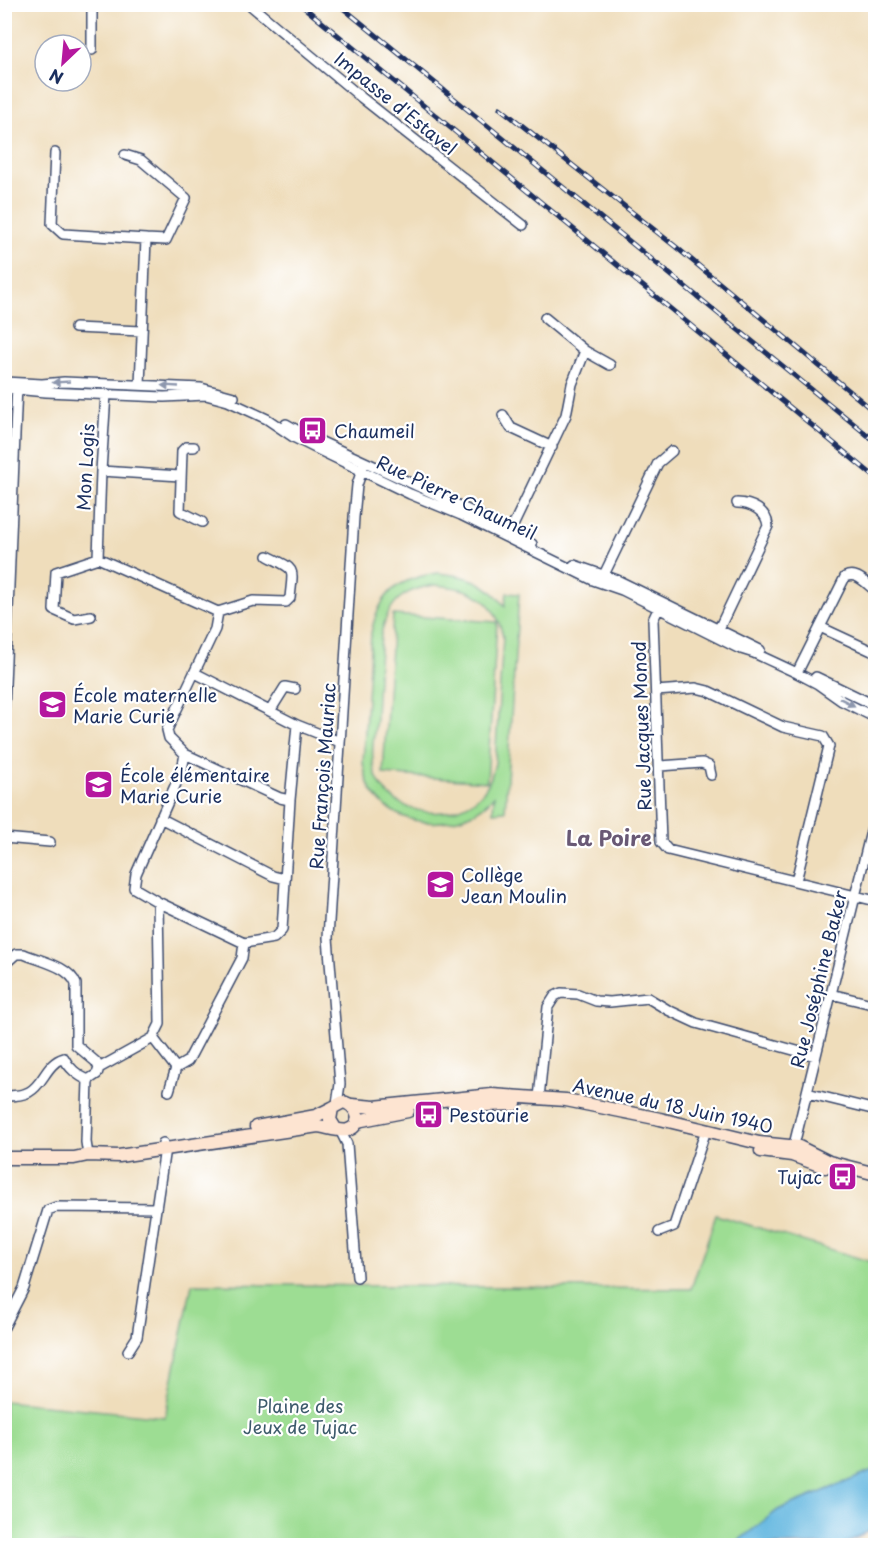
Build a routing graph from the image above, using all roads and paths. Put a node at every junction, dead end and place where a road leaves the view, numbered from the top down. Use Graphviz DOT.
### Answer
graph roads {
  1 [pos="92,4"];
  2 [pos="249,4"];
  3 [pos="92,33"];
  4 [pos="55,153"];
  5 [pos="125,155"];
  6 [pos="523,225"];
  7 [pos="146,239"];
  8 [pos="545,318"];
  9 [pos="75,328"];
  10 [pos="141,332"];
  11 [pos="585,351"];
  12 [pos="610,365"];
  13 [pos="4,382"];
  14 [pos="94,383"];
  15 [pos="140,385"];
  16 [pos="17,386"];
  17 [pos="4,388"];
  18 [pos="106,394"];
  19 [pos="129,395"];
  20 [pos="503,415"];
  21 [pos="4,431"];
  22 [pos="16,431"];
  23 [pos="194,447"];
  24 [pos="552,447"];
  25 [pos="672,451"];
  26 [pos="363,466"];
  27 [pos="101,471"];
  28 [pos="180,476"];
  29 [pos="737,503"];
  30 [pos="202,522"];
  31 [pos="510,532"];
  32 [pos="268,556"];
  33 [pos="98,558"];
  34 [pos="601,580"];
  35 [pos="876,591"];
  36 [pos="660,605"];
  37 [pos="218,612"];
  38 [pos="91,616"];
  39 [pos="820,627"];
  40 [pos="717,633"];
  41 [pos="6,634"];
  42 [pos="876,653"];
  43 [pos="798,671"];
  44 [pos="195,673"];
  45 [pos="295,689"];
  46 [pos="656,691"];
  47 [pos="876,706"];
  48 [pos="4,710"];
  49 [pos="270,711"];
  50 [pos="876,718"];
  51 [pos="297,725"];
  52 [pos="340,742"];
  53 [pos="185,754"];
  54 [pos="660,766"];
  55 [pos="711,775"];
  56 [pos="290,800"];
  57 [pos="876,811"];
  58 [pos="160,818"];
  59 [pos="4,838"];
  60 [pos="50,842"];
  61 [pos="285,879"];
  62 [pos="796,881"];
  63 [pos="855,896"];
  64 [pos="876,901"];
  65 [pos="158,902"];
  66 [pos="244,943"];
  67 [pos="4,967"];
  68 [pos="831,994"];
  69 [pos="876,1005"];
  70 [pos="153,1038"];
  71 [pos="76,1045"];
  72 [pos="815,1056"];
  73 [pos="64,1058"];
  74 [pos="99,1068"];
  75 [pos="176,1068"];
  76 [pos="88,1080"];
  77 [pos="169,1091"];
  78 [pos="807,1093"];
  79 [pos="4,1096"];
  80 [pos="539,1098"];
  81 [pos="342,1105"];
  82 [pos="876,1110"];
  83 [pos="346,1127"];
  84 [pos="705,1133"];
  85 [pos="164,1147"];
  86 [pos="793,1150"];
  87 [pos="4,1151"];
  88 [pos="88,1151"];
  89 [pos="4,1158"];
  90 [pos="876,1174"];
  91 [pos="876,1181"];
  92 [pos="156,1209"];
  93 [pos="659,1232"];
  94 [pos="357,1277"];
  95 [pos="9,1305"];
  96 [pos="4,1327"];
  97 [pos="128,1351"];
  1 -- 3 [label="street"];
  2 -- 6 [label="street, Impasse d'Estavel"];
  4 -- 7 [label="street"];
  5 -- 7 [label="street"];
  7 -- 10 [label="street"];
  8 -- 11 [label="street"];
  9 -- 10 [label="street"];
  10 -- 15 [label="street"];
  11 -- 12 [label="street"];
  11 -- 24 [label="street"];
  13 -- 16 [label="street, Rue Pierre Chaumeil"];
  14 -- 15 [label="street, Rue Pierre Chaumeil"];
  14 -- 16 [label="street, Rue Pierre Chaumeil, one-way"];
  14 -- 18 [label="street"];
  15 -- 19 [label="street"];
  26 -- 15 [label="street, Rue Pierre Chaumeil, one-way"];
  16 -- 17 [label="street, Rue Pierre Chaumeil"];
  16 -- 18 [label="street, Rue Pierre Chaumeil"];
  16 -- 22 [label="street"];
  18 -- 19 [label="street, Rue Pierre Chaumeil"];
  18 -- 27 [label="street, Mon Logis"];
  19 -- 26 [label="street, Rue Pierre Chaumeil"];
  20 -- 24 [label="street"];
  21 -- 22 [label="street"];
  22 -- 41 [label="street"];
  23 -- 28 [label="street"];
  24 -- 31 [label="street"];
  25 -- 34 [label="street"];
  26 -- 31 [label="street, Rue Pierre Chaumeil"];
  26 -- 34 [label="street, Rue Pierre Chaumeil"];
  26 -- 52 [label="street, Rue François Mauriac"];
  27 -- 28 [label="street"];
  27 -- 33 [label="street, Mon Logis"];
  28 -- 30 [label="street"];
  29 -- 40 [label="street"];
  31 -- 34 [label="street, Rue Pierre Chaumeil"];
  32 -- 37 [label="street"];
  33 -- 37 [label="street"];
  33 -- 38 [label="street"];
  34 -- 36 [label="street, Rue Pierre Chaumeil"];
  35 -- 39 [label="street"];
  36 -- 40 [label="street, Rue Pierre Chaumeil"];
  36 -- 46 [label="street, Rue Jacques Monod"];
  37 -- 44 [label="street"];
  39 -- 42 [label="street"];
  39 -- 43 [label="street"];
  40 -- 43 [label="street, Rue Pierre Chaumeil"];
  41 -- 48 [label="street"];
  43 -- 47 [label="street, Rue Pierre Chaumeil"];
  43 -- 50 [label="street, Rue Pierre Chaumeil, one-way"];
  44 -- 49 [label="street"];
  44 -- 53 [label="street"];
  45 -- 49 [label="street"];
  46 -- 54 [label="street, Rue Jacques Monod"];
  46 -- 62 [label="street"];
  49 -- 51 [label="street"];
  51 -- 52 [label="street"];
  51 -- 56 [label="street"];
  52 -- 81 [label="street, Rue François Mauriac"];
  53 -- 56 [label="street"];
  53 -- 58 [label="street"];
  54 -- 55 [label="street"];
  54 -- 62 [label="street, Rue Jacques Monod"];
  56 -- 61 [label="street"];
  57 -- 63 [label="street, Rue Joséphine Baker"];
  58 -- 61 [label="street"];
  58 -- 65 [label="street"];
  59 -- 60 [label="street"];
  61 -- 66 [label="street"];
  62 -- 63 [label="street, Rue Jacques Monod"];
  63 -- 64 [label="street, Rue Jacques Monod"];
  63 -- 68 [label="street, Rue Joséphine Baker"];
  65 -- 66 [label="street"];
  65 -- 70 [label="street"];
  66 -- 75 [label="street"];
  67 -- 71 [label="street"];
  68 -- 69 [label="street"];
  68 -- 72 [label="street, Rue Joséphine Baker"];
  70 -- 74 [label="street"];
  70 -- 75 [label="street"];
  71 -- 73 [label="street"];
  71 -- 74 [label="street"];
  72 -- 78 [label="street, Rue Joséphine Baker"];
  72 -- 80 [label="street"];
  73 -- 76 [label="street"];
  73 -- 79 [label="street"];
  74 -- 76 [label="street"];
  75 -- 77 [label="street"];
  76 -- 88 [label="street"];
  78 -- 82 [label="street"];
  78 -- 86 [label="street, Rue Joséphine Baker"];
  80 -- 81 [label="street, Avenue du 18 Juin 1940"];
  80 -- 84 [label="street, Avenue du 18 Juin 1940"];
  81 -- 83 [label="street"];
  81 -- 83 [label="street"];
  81 -- 85 [label="street, Avenue du 18 Juin 1940"];
  83 -- 84 [label="street, Avenue du 18 Juin 1940"];
  83 -- 85 [label="street, Avenue du 18 Juin 1940"];
  83 -- 94 [label="street"];
  84 -- 86 [label="street, Avenue du 18 Juin 1940"];
  84 -- 93 [label="street"];
  85 -- 88 [label="street, Avenue du 18 Juin 1940"];
  85 -- 92 [label="street"];
  86 -- 90 [label="street, Avenue du 18 Juin 1940"];
  86 -- 91 [label="street, Avenue du 18 Juin 1940"];
  87 -- 88 [label="street, Avenue du 18 Juin 1940"];
  88 -- 89 [label="street, Avenue du 18 Juin 1940"];
  92 -- 95 [label="street"];
  92 -- 97 [label="street"];
  95 -- 96 [label="street"];
}
